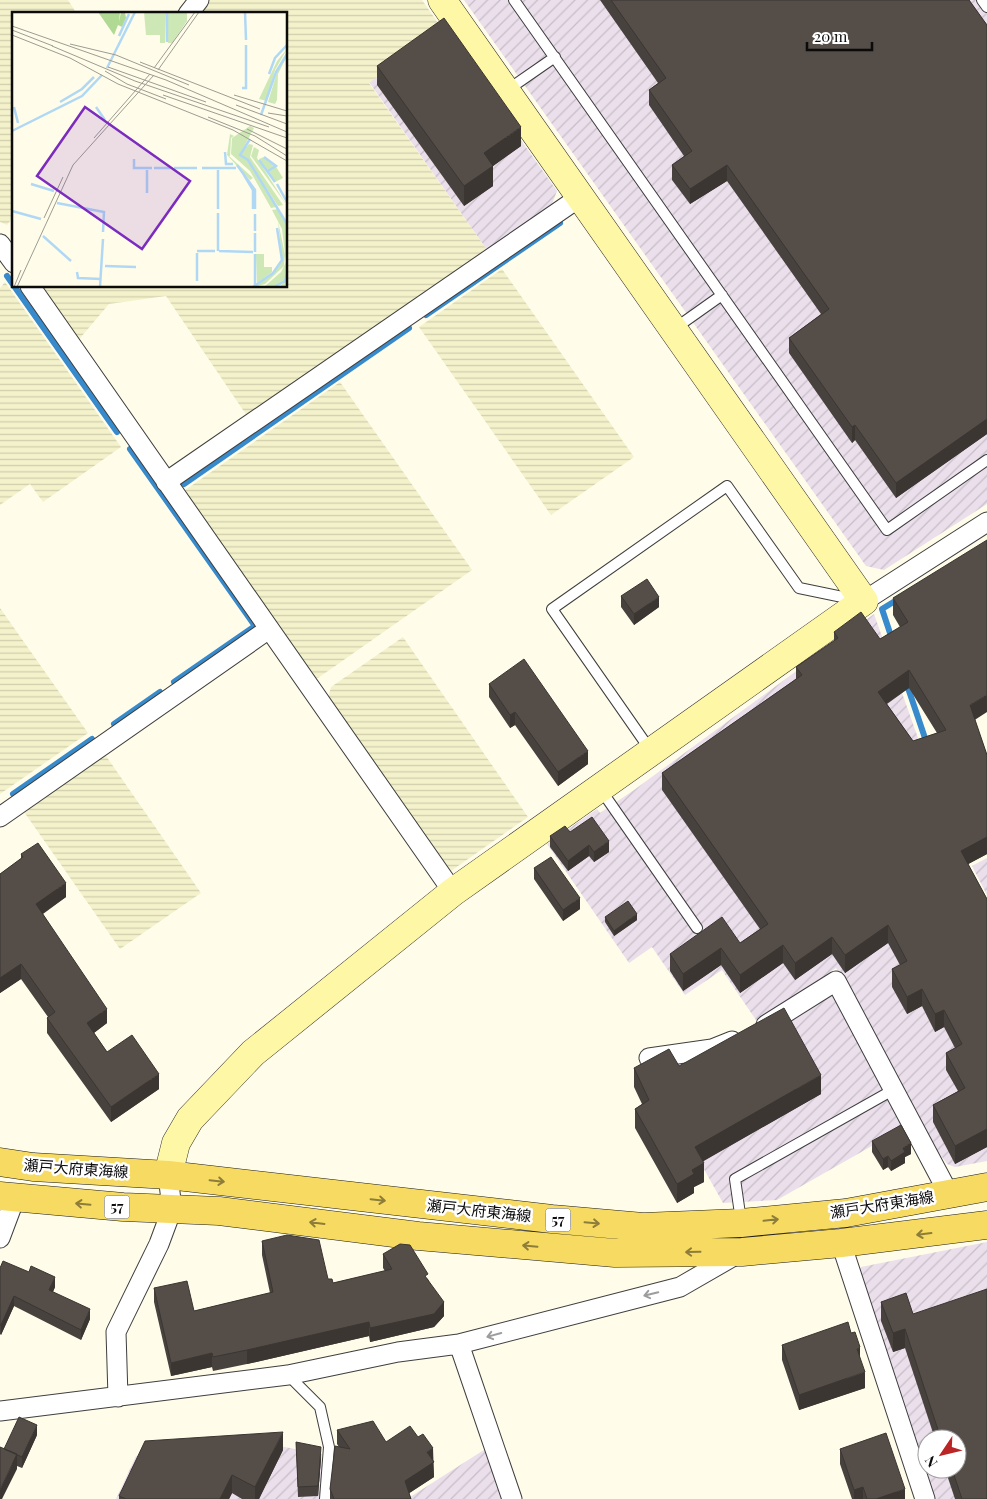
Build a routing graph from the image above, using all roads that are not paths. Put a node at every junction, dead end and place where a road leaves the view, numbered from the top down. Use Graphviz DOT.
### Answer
graph roads {
  1 [pos="199,0"];
  2 [pos="442,0"];
  3 [pos="514,0"];
  4 [pos="982,0"];
  5 [pos="987,6"];
  6 [pos="190,12"];
  7 [pos="555,57"];
  8 [pos="506,91"];
  9 [pos="580,197"];
  10 [pos="31,288"];
  11 [pos="722,295"];
  12 [pos="674,329"];
  13 [pos="987,460"];
  14 [pos="166,482"];
  15 [pos="987,522"];
  16 [pos="864,601"];
  17 [pos="269,629"];
  18 [pos="652,752"];
  19 [pos="600,788"];
  20 [pos="0,817"];
  21 [pos="453,892"];
  22 [pos="697,928"];
  23 [pos="649,1058"];
  24 [pos="894,1090"];
  25 [pos="0,1162"];
  26 [pos="168,1175"];
  27 [pos="987,1187"];
  28 [pos="948,1194"];
  29 [pos="8,1197"];
  30 [pos="172,1208"];
  31 [pos="741,1223"];
  32 [pos="987,1225"];
  33 [pos="0,1238"];
  34 [pos="841,1243"];
  35 [pos="742,1252"];
  36 [pos="459,1344"];
  37 [pos="288,1375"];
  38 [pos="118,1396"];
  39 [pos="0,1411"];
  40 [pos="325,1499"];
  41 [pos="512,1499"];
  42 [pos="925,1499"];
  1 -- 6 [label="street"];
  2 -- 8 [label="street"];
  3 -- 7 [label="lane"];
  4 -- 5 [label="lane"];
  7 -- 8 [label="lane"];
  7 -- 11 [label="lane"];
  8 -- 9 [label="street"];
  9 -- 12 [label="street"];
  9 -- 14 [label="street"];
  10 -- 14 [label="street"];
  11 -- 12 [label="lane"];
  11 -- 13 [label="lane"];
  12 -- 16 [label="street"];
  14 -- 17 [label="street"];
  15 -- 16 [label="street"];
  16 -- 18 [label="street"];
  16 -- 18 [label="lane"];
  17 -- 20 [label="street"];
  17 -- 21 [label="street"];
  18 -- 19 [label="street"];
  19 -- 21 [label="street"];
  19 -- 22 [label="lane"];
  21 -- 26 [label="street"];
  23 -- 24 [label="street"];
  24 -- 28 [label="street"];
  24 -- 31 [label="lane"];
  25 -- 26 [label="main road, 瀬戸大府東海線 / 57"];
  26 -- 30 [label="street"];
  26 -- 31 [label="main road, 瀬戸大府東海線 / 57, one-way"];
  27 -- 28 [label="main road, 瀬戸大府東海線 / 57"];
  31 -- 28 [label="main road, 瀬戸大府東海線 / 57, one-way"];
  30 -- 29 [label="main road, 瀬戸大府東海線 / 57, one-way"];
  29 -- 33 [label="street"];
  35 -- 30 [label="main road, 瀬戸大府東海線 / 57, one-way"];
  30 -- 38 [label="street"];
  32 -- 34 [label="main road, 瀬戸大府東海線 / 57, one-way"];
  34 -- 35 [label="main road, 瀬戸大府東海線 / 57"];
  34 -- 42 [label="street"];
  35 -- 36 [label="street, one-way"];
  36 -- 37 [label="street"];
  36 -- 41 [label="street"];
  37 -- 38 [label="street"];
  37 -- 40 [label="lane"];
  38 -- 39 [label="street"];
}
